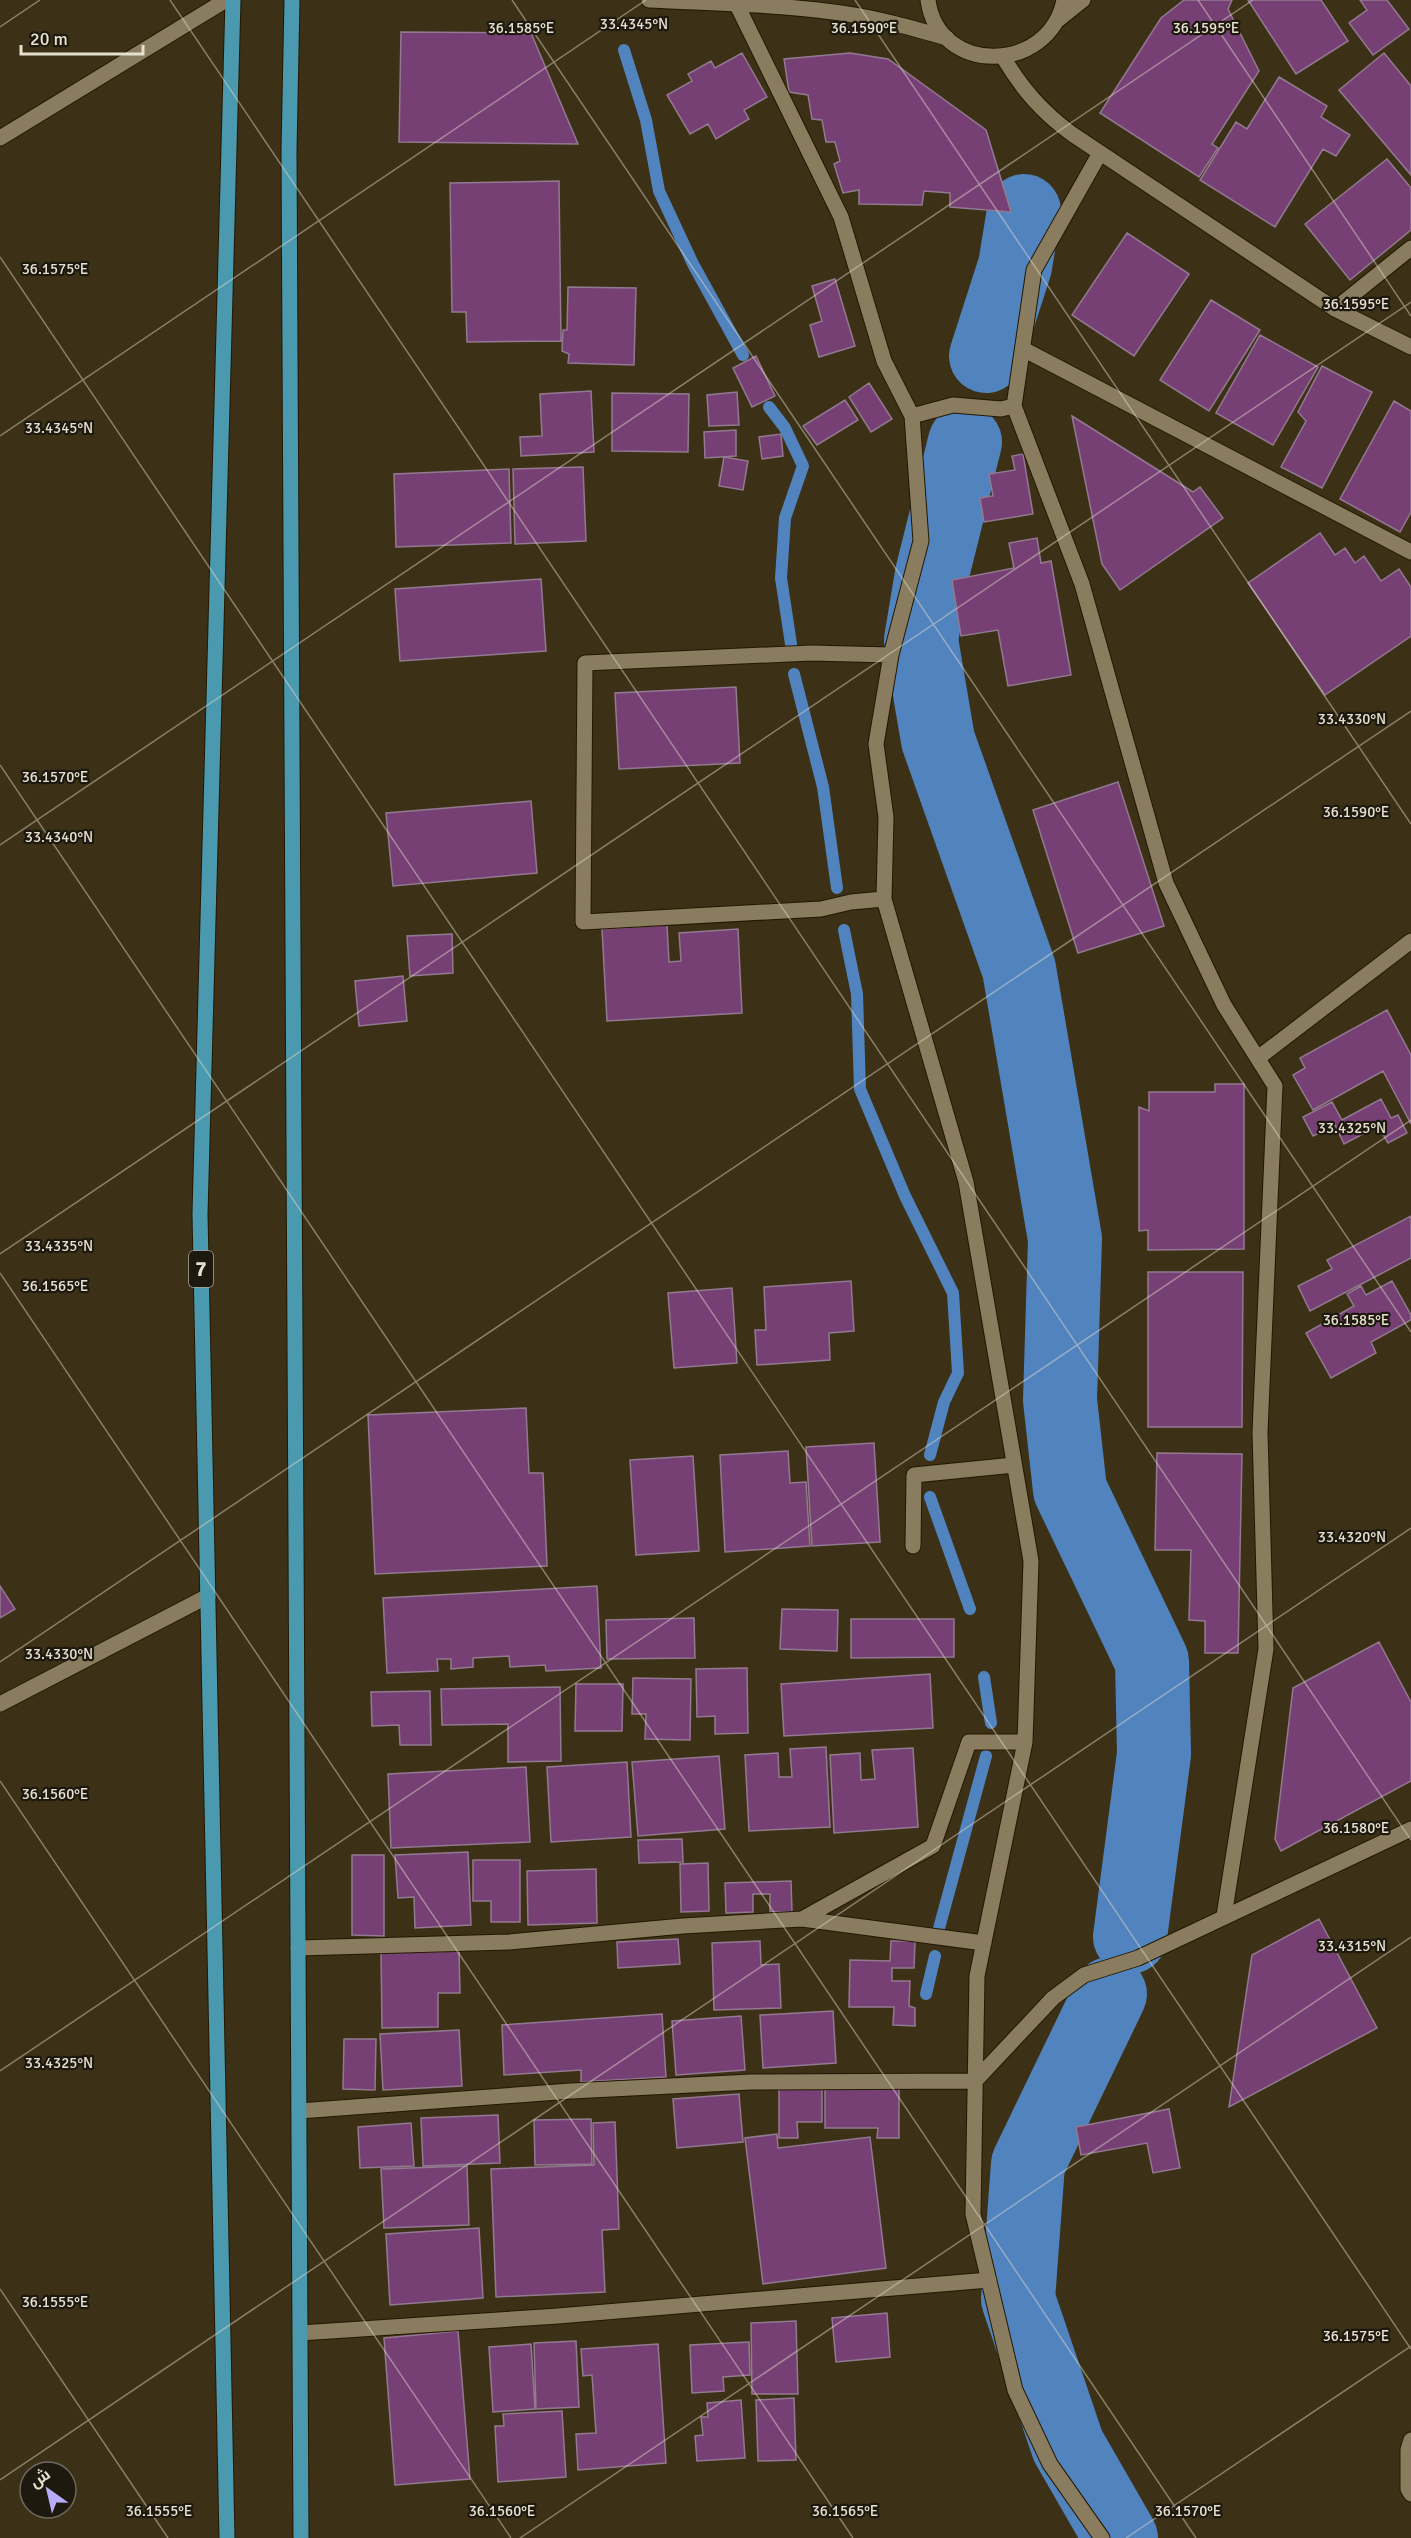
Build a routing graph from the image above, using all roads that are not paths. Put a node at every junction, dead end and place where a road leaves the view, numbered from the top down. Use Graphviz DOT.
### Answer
graph roads {
  1 [pos="226,0"];
  2 [pos="233,0"];
  3 [pos="292,0"];
  4 [pos="649,0"];
  5 [pos="790,0"];
  6 [pos="928,0"];
  7 [pos="1064,0"];
  8 [pos="1083,0"];
  9 [pos="715,1"];
  10 [pos="736,3"];
  11 [pos="770,5"];
  12 [pos="1056,22"];
  13 [pos="947,38"];
  14 [pos="1003,57"];
  15 [pos="0,138"];
  16 [pos="1100,153"];
  17 [pos="1411,248"];
  18 [pos="1335,309"];
  19 [pos="1411,347"];
  20 [pos="1023,349"];
  21 [pos="1007,408"];
  22 [pos="912,416"];
  23 [pos="1411,552"];
  24 [pos="891,655"];
  25 [pos="884,899"];
  26 [pos="1411,941"];
  27 [pos="1258,1058"];
  28 [pos="1014,1465"];
  29 [pos="913,1546"];
  30 [pos="208,1596"];
  31 [pos="0,1704"];
  32 [pos="1025,1742"];
  33 [pos="1411,1829"];
  34 [pos="1224,1916"];
  35 [pos="802,1919"];
  36 [pos="984,1942"];
  37 [pos="298,1948"];
  38 [pos="975,2081"];
  39 [pos="299,2111"];
  40 [pos="988,2280"];
  41 [pos="300,2333"];
  42 [pos="1411,2440"];
  43 [pos="1411,2494"];
  44 [pos="227,2538"];
  45 [pos="301,2538"];
  46 [pos="1102,2538"];
  1 -- 15 [label="street"];
  2 -- 30 [label="main road, 7"];
  3 -- 37 [label="main road"];
  4 -- 9 [label="street"];
  5 -- 11 [label="street"];
  6 -- 13 [label="street"];
  7 -- 12 [label="street"];
  8 -- 12 [label="street"];
  9 -- 10 [label="street"];
  10 -- 11 [label="street"];
  10 -- 22 [label="street"];
  11 -- 13 [label="street"];
  12 -- 14 [label="street"];
  13 -- 14 [label="street"];
  14 -- 16 [label="street"];
  16 -- 18 [label="street"];
  16 -- 20 [label="street"];
  17 -- 18 [label="street"];
  18 -- 19 [label="street"];
  20 -- 21 [label="street"];
  20 -- 23 [label="street"];
  21 -- 22 [label="street"];
  21 -- 27 [label="street"];
  22 -- 24 [label="street"];
  24 -- 25 [label="street"];
  24 -- 25 [label="street"];
  25 -- 28 [label="street"];
  26 -- 27 [label="street"];
  27 -- 34 [label="street"];
  28 -- 29 [label="street"];
  28 -- 32 [label="street"];
  30 -- 31 [label="street"];
  30 -- 44 [label="main road, 7"];
  32 -- 35 [label="street"];
  32 -- 36 [label="street"];
  33 -- 34 [label="street"];
  34 -- 38 [label="street"];
  35 -- 36 [label="street"];
  35 -- 37 [label="street"];
  36 -- 38 [label="street"];
  37 -- 39 [label="main road"];
  38 -- 39 [label="street"];
  38 -- 40 [label="street"];
  39 -- 41 [label="main road"];
  40 -- 41 [label="street"];
  40 -- 46 [label="street"];
  41 -- 45 [label="main road"];
  42 -- 43 [label="street"];
}
